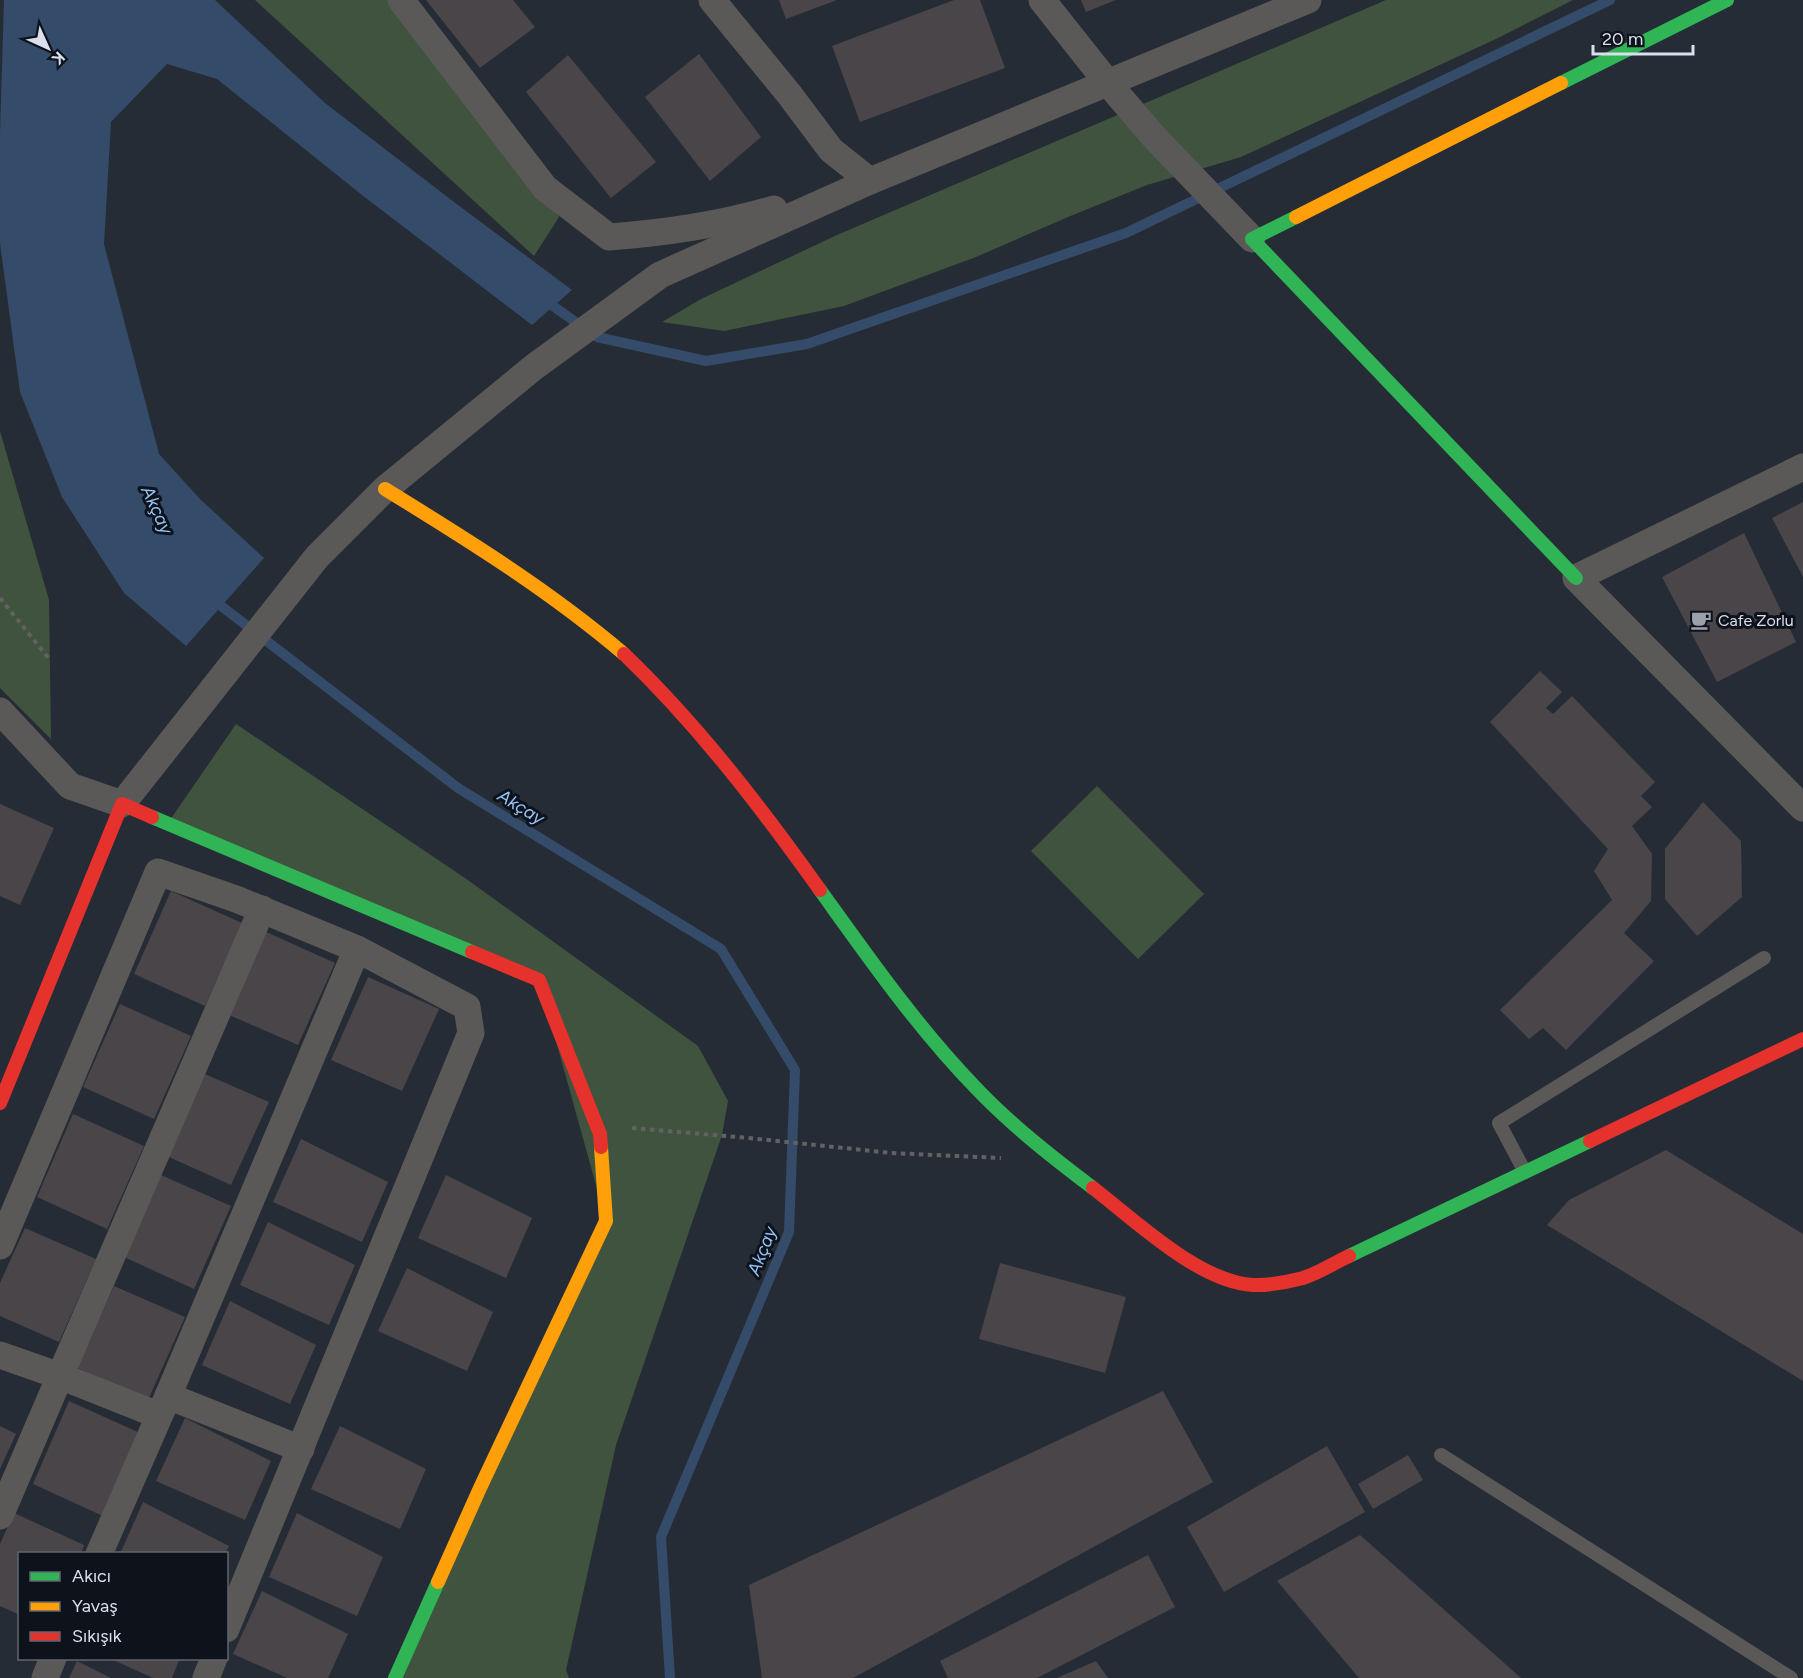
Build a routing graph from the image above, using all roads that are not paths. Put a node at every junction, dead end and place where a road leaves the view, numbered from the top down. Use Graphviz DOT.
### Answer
graph roads {
  1 [pos="400,0"];
  2 [pos="712,0"];
  3 [pos="1042,0"];
  4 [pos="1308,0"];
  5 [pos="1727,0"];
  6 [pos="1107,82"];
  7 [pos="870,181"];
  8 [pos="1252,239"];
  9 [pos="1803,467"];
  10 [pos="385,489"];
  11 [pos="1576,578"];
  12 [pos="0,711"];
  13 [pos="122,804"];
  14 [pos="1803,808"];
  15 [pos="262,909"];
  16 [pos="357,949"];
  17 [pos="1764,958"];
  18 [pos="1803,1039"];
  19 [pos="0,1103"];
  20 [pos="1525,1172"];
  21 [pos="0,1246"];
  22 [pos="0,1355"];
  23 [pos="60,1376"];
  24 [pos="163,1405"];
  25 [pos="301,1449"];
  26 [pos="1441,1455"];
  27 [pos="0,1516"];
  28 [pos="100,1552"];
  29 [pos="228,1624"];
  30 [pos="54,1660"];
  31 [pos="214,1660"];
  32 [pos="45,1678"];
  33 [pos="206,1678"];
  34 [pos="395,1678"];
  35 [pos="1791,1678"];
  1 -- 7 [label="street"];
  2 -- 7 [label="street"];
  3 -- 6 [label="street"];
  4 -- 6 [label="street"];
  5 -- 8 [label="street"];
  6 -- 7 [label="street"];
  6 -- 8 [label="street"];
  7 -- 10 [label="street"];
  8 -- 11 [label="street"];
  9 -- 11 [label="street"];
  10 -- 13 [label="street"];
  10 -- 20 [label="street"];
  11 -- 14 [label="street"];
  12 -- 13 [label="street"];
  13 -- 19 [label="street"];
  13 -- 34 [label="street"];
  15 -- 16 [label="street"];
  15 -- 21 [label="street"];
  15 -- 23 [label="street"];
  16 -- 24 [label="street"];
  16 -- 25 [label="street"];
  17 -- 20 [label="lane"];
  18 -- 20 [label="street"];
  22 -- 23 [label="street"];
  23 -- 24 [label="street"];
  23 -- 27 [label="street"];
  24 -- 25 [label="street"];
  24 -- 28 [label="street"];
  25 -- 29 [label="street"];
  26 -- 35 [label="lane"];
  30 -- 32 [label="street"];
  31 -- 33 [label="street"];
}
